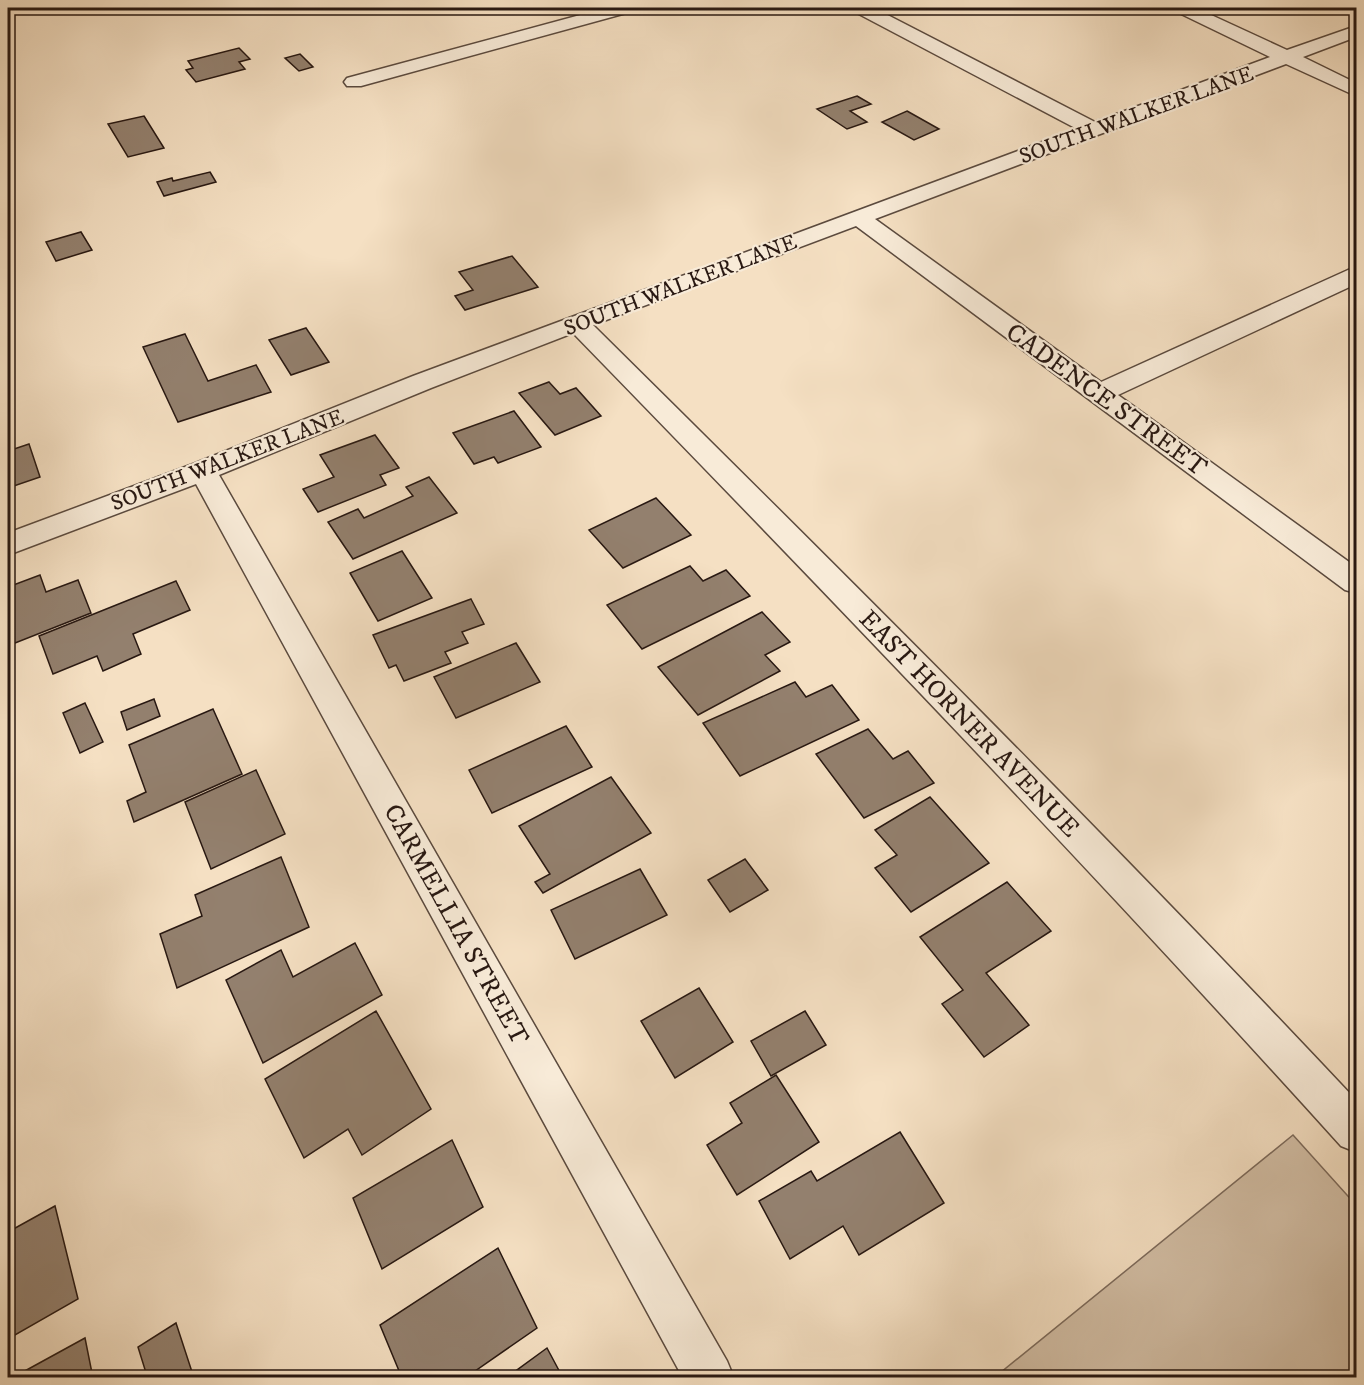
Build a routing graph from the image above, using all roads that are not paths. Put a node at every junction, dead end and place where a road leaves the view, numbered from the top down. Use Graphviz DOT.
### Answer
graph roads {
  1 [pos="624,8"];
  2 [pos="861,8"];
  3 [pos="1183,8"];
  4 [pos="1356,32"];
  5 [pos="1289,57"];
  6 [pos="354,82"];
  7 [pos="1356,90"];
  8 [pos="1093,129"];
  9 [pos="858,217"];
  10 [pos="1353,281"];
  11 [pos="577,323"];
  12 [pos="1100,393"];
  13 [pos="203,471"];
  14 [pos="8,544"];
  15 [pos="1356,582"];
  16 [pos="1356,1131"];
  17 [pos="710,1377"];
  1 -- 6 [label="street"];
  2 -- 8 [label="street"];
  3 -- 5 [label="street"];
  4 -- 5 [label="street, SOUTH WALKER LANE"];
  5 -- 7 [label="street"];
  5 -- 8 [label="street, SOUTH WALKER LANE"];
  8 -- 9 [label="street, SOUTH WALKER LANE"];
  9 -- 11 [label="street, SOUTH WALKER LANE"];
  9 -- 12 [label="street, CADENCE STREET"];
  10 -- 12 [label="street"];
  11 -- 13 [label="street, SOUTH WALKER LANE"];
  11 -- 16 [label="street, EAST HORNER AVENUE"];
  12 -- 15 [label="street, CADENCE STREET"];
  13 -- 14 [label="street, SOUTH WALKER LANE"];
  13 -- 17 [label="street, CARMELLIA STREET"];
}
